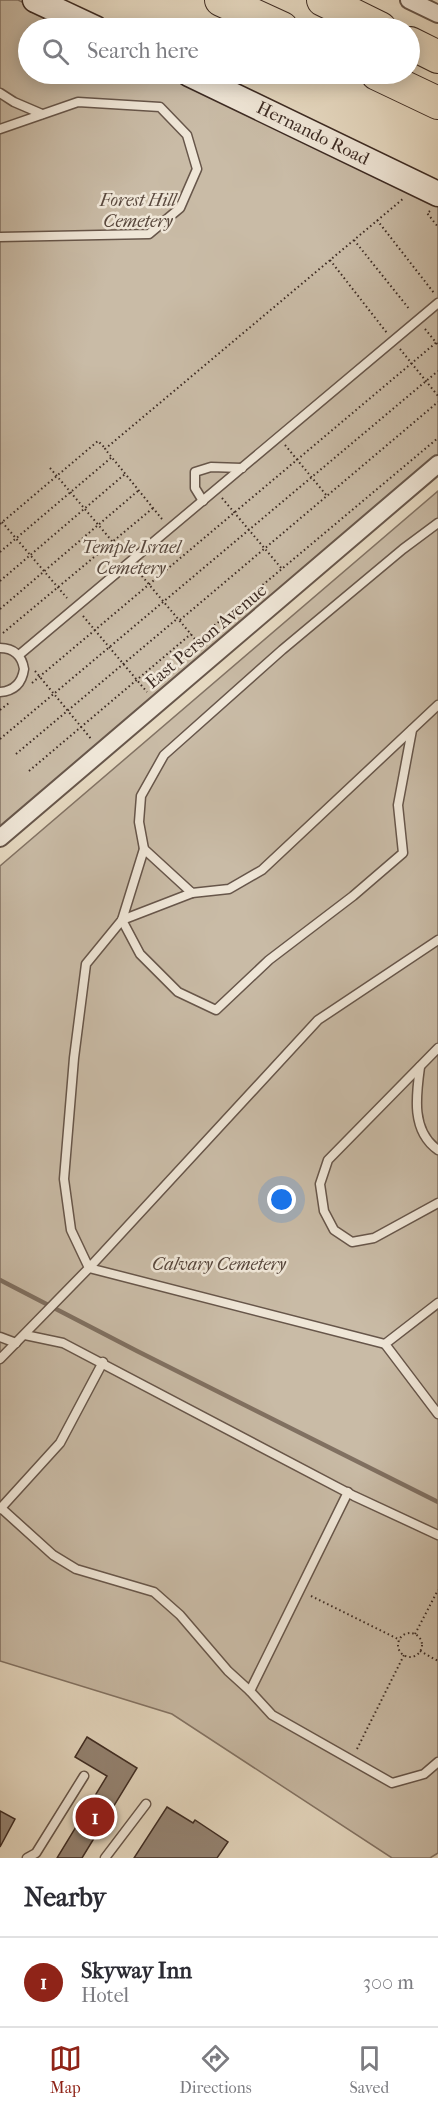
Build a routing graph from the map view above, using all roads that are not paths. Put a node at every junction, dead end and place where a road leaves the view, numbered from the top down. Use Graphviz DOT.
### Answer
graph roads {
  1 [pos="35,0"];
  2 [pos="221,0"];
  3 [pos="322,0"];
  4 [pos="409,0"];
  5 [pos="438,14"];
  6 [pos="74,18"];
  7 [pos="260,18"];
  8 [pos="359,18"];
  9 [pos="420,48"];
  10 [pos="438,57"];
  11 [pos="209,84"];
  12 [pos="398,84"];
  13 [pos="0,93"];
  14 [pos="438,103"];
  15 [pos="42,114"];
  16 [pos="0,129"];
  17 [pos="430,196"];
  18 [pos="0,237"];
  19 [pos="438,303"];
  20 [pos="438,464"];
  21 [pos="242,468"];
  22 [pos="203,501"];
  23 [pos="438,522"];
  24 [pos="0,648"];
  25 [pos="20,655"];
  26 [pos="0,692"];
  27 [pos="438,705"];
  28 [pos="412,729"];
  29 [pos="0,838"];
  30 [pos="144,849"];
  31 [pos="192,893"];
  32 [pos="122,920"];
  33 [pos="438,940"];
  34 [pos="438,1048"];
  35 [pos="420,1067"];
  36 [pos="438,1150"];
  37 [pos="438,1203"];
  38 [pos="89,1269"];
  39 [pos="438,1303"];
  40 [pos="25,1335"];
  41 [pos="0,1337"];
  42 [pos="16,1343"];
  43 [pos="385,1344"];
  44 [pos="0,1359"];
  45 [pos="103,1362"];
  46 [pos="438,1414"];
  47 [pos="348,1492"];
  48 [pos="1,1509"];
  49 [pos="438,1535"];
  50 [pos="250,1691"];
  51 [pos="438,1762"];
  52 [pos="84,1776"];
  53 [pos="146,1804"];
  54 [pos="27,1858"];
  55 [pos="105,1858"];
  1 -- 6 [label="street"];
  2 -- 7 [label="highway"];
  3 -- 8 [label="highway"];
  4 -- 5 [label="street"];
  9 -- 10 [label="highway"];
  11 -- 17 [label="street, Hernando Road"];
  12 -- 14 [label="highway"];
  13 -- 15 [label="lane"];
  15 -- 16 [label="lane"];
  15 -- 18 [label="lane"];
  19 -- 21 [label="lane"];
  20 -- 29 [label="street, East Person Avenue"];
  21 -- 22 [label="lane"];
  21 -- 22 [label="lane"];
  22 -- 25 [label="lane"];
  23 -- 30 [label="lane"];
  24 -- 25 [label="lane"];
  25 -- 26 [label="lane"];
  27 -- 28 [label="lane"];
  28 -- 31 [label="lane"];
  28 -- 32 [label="lane"];
  30 -- 31 [label="lane"];
  30 -- 32 [label="lane"];
  31 -- 32 [label="lane"];
  32 -- 38 [label="lane"];
  33 -- 38 [label="lane"];
  34 -- 35 [label="lane"];
  35 -- 36 [label="lane"];
  35 -- 37 [label="lane"];
  38 -- 40 [label="lane"];
  38 -- 43 [label="lane"];
  39 -- 43 [label="lane"];
  40 -- 42 [label="lane"];
  40 -- 45 [label="lane"];
  41 -- 42 [label="lane"];
  42 -- 44 [label="lane"];
  43 -- 46 [label="lane"];
  45 -- 47 [label="lane"];
  45 -- 48 [label="lane"];
  47 -- 49 [label="lane"];
  47 -- 50 [label="lane"];
  48 -- 50 [label="lane"];
  50 -- 51 [label="lane"];
  52 -- 54 [label="lane"];
  53 -- 55 [label="lane"];
}
